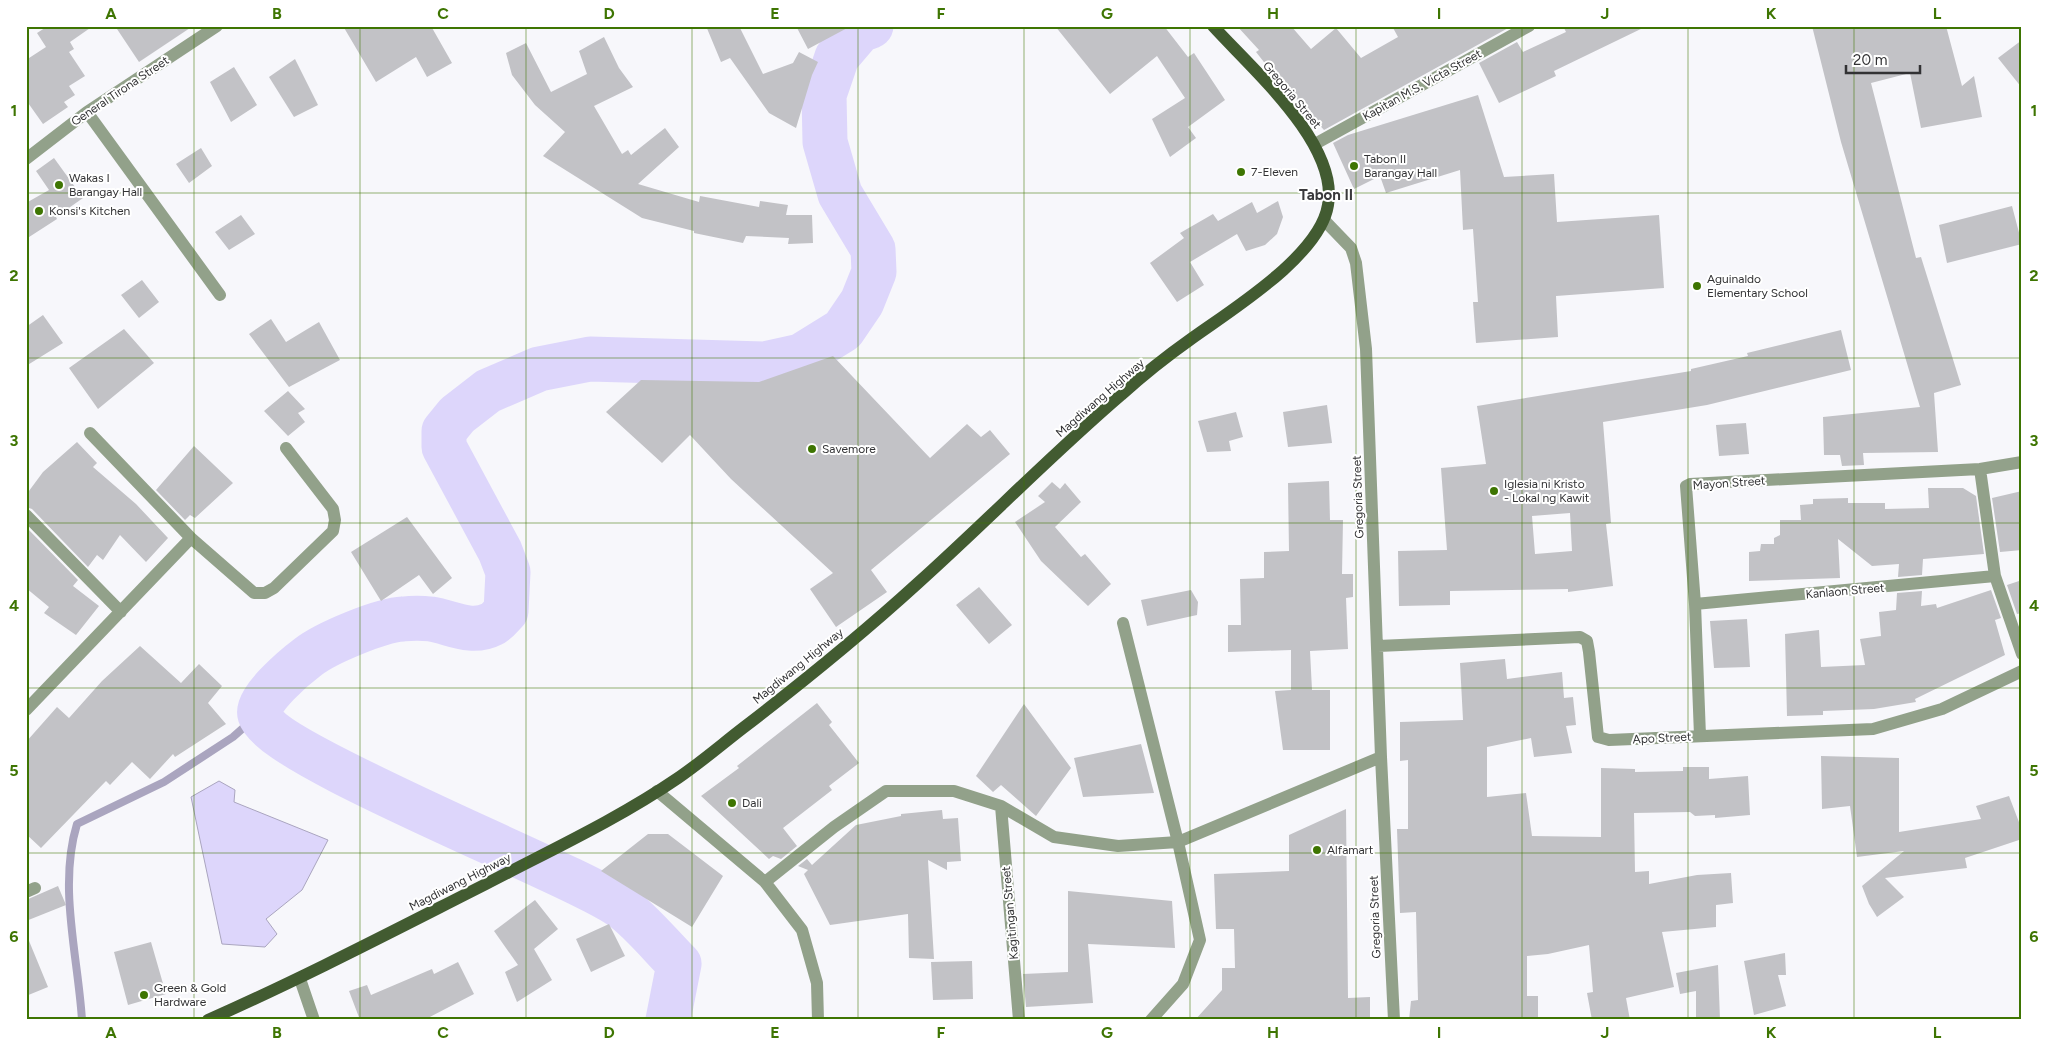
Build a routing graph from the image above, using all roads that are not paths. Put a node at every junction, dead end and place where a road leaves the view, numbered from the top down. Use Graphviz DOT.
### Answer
graph roads {
  1 [pos="217,26"];
  2 [pos="1213,26"];
  3 [pos="1529,26"];
  4 [pos="88,112"];
  5 [pos="1315,144"];
  6 [pos="26,159"];
  7 [pos="1324,220"];
  8 [pos="220,295"];
  9 [pos="90,433"];
  10 [pos="286,448"];
  11 [pos="2022,462"];
  12 [pos="1980,470"];
  13 [pos="26,515"];
  14 [pos="191,538"];
  15 [pos="1995,576"];
  16 [pos="1695,604"];
  17 [pos="121,612"];
  18 [pos="1123,623"];
  19 [pos="1378,646"];
  20 [pos="2022,654"];
  21 [pos="2022,671"];
  22 [pos="26,710"];
  23 [pos="1700,736"];
  24 [pos="1381,757"];
  25 [pos="657,791"];
  26 [pos="1001,806"];
  27 [pos="1178,842"];
  28 [pos="765,882"];
  29 [pos="300,979"];
  30 [pos="208,1020"];
  31 [pos="314,1020"];
  32 [pos="818,1020"];
  33 [pos="1019,1020"];
  34 [pos="1151,1020"];
  35 [pos="1394,1020"];
  1 -- 4 [label="street, General Tirona Street"];
  2 -- 5 [label="main road, Gregoria Street"];
  3 -- 5 [label="street, Kapitan M.S. Victa Street"];
  4 -- 6 [label="street, General Tirona Street"];
  4 -- 8 [label="street"];
  5 -- 7 [label="main road, Gregoria Street"];
  7 -- 19 [label="street, Gregoria Street"];
  7 -- 25 [label="main road, Magdiwang Highway"];
  9 -- 14 [label="street"];
  10 -- 14 [label="street"];
  11 -- 12 [label="street, Mayon Street"];
  12 -- 15 [label="street"];
  12 -- 16 [label="street, Mayon Street"];
  13 -- 17 [label="street"];
  14 -- 17 [label="street"];
  15 -- 16 [label="street, Kanlaon Street"];
  15 -- 20 [label="street"];
  16 -- 23 [label="street, Mayon Street"];
  17 -- 22 [label="street"];
  18 -- 27 [label="street"];
  19 -- 23 [label="street, Apo Street"];
  19 -- 24 [label="street, Gregoria Street"];
  21 -- 23 [label="street, Apo Street"];
  24 -- 27 [label="street"];
  24 -- 35 [label="street, Gregoria Street"];
  25 -- 28 [label="street"];
  25 -- 29 [label="main road, Magdiwang Highway"];
  26 -- 27 [label="street"];
  26 -- 28 [label="street"];
  26 -- 33 [label="street, Kagitingan Street"];
  27 -- 34 [label="street"];
  28 -- 32 [label="street"];
  29 -- 30 [label="main road, Magdiwang Highway"];
  29 -- 31 [label="street"];
}
